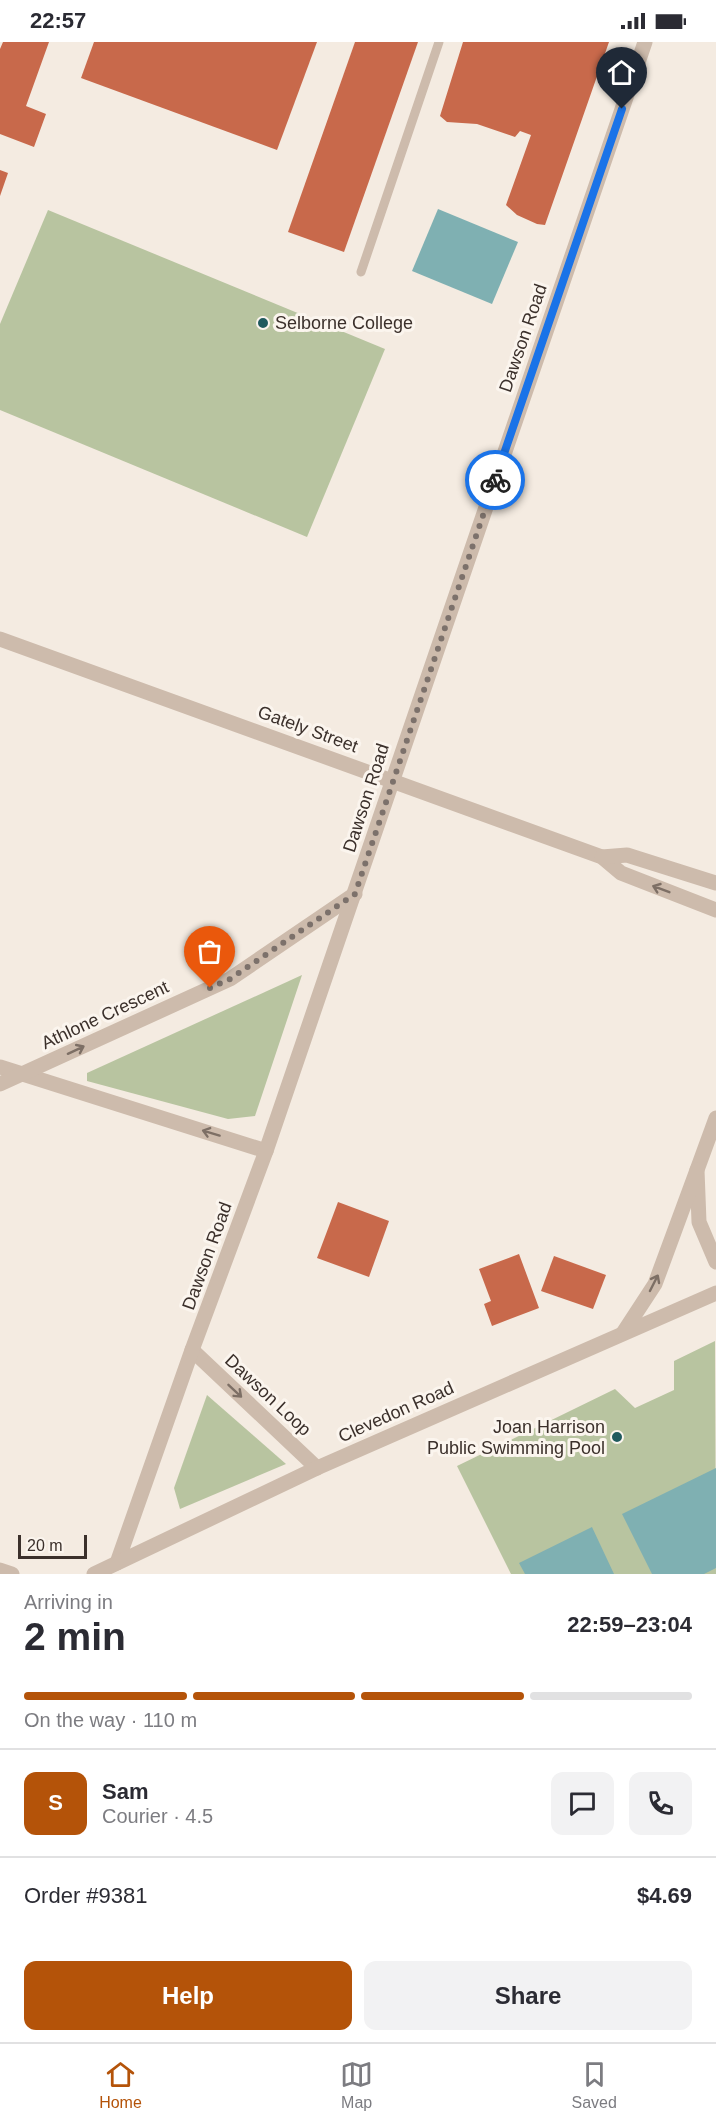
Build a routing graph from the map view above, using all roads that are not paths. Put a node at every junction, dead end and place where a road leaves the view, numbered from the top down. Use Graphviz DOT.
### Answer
graph roads {
  1 [pos="439,42"];
  2 [pos="645,42"];
  3 [pos="360,273"];
  4 [pos="0,639"];
  5 [pos="393,780"];
  6 [pos="602,857"];
  7 [pos="716,883"];
  8 [pos="355,894"];
  9 [pos="716,910"];
  10 [pos="0,1067"];
  11 [pos="23,1075"];
  12 [pos="0,1084"];
  13 [pos="716,1118"];
  14 [pos="266,1151"];
  15 [pos="697,1170"];
  16 [pos="715,1260"];
  17 [pos="716,1293"];
  18 [pos="623,1333"];
  19 [pos="192,1350"];
  20 [pos="317,1468"];
  21 [pos="117,1563"];
  22 [pos="0,1570"];
  23 [pos="12,1574"];
  24 [pos="94,1574"];
  1 -- 3 [label="lane"];
  2 -- 5 [label="street, Dawson Road"];
  4 -- 5 [label="street, Gately Street"];
  5 -- 6 [label="street, Gately Street"];
  5 -- 8 [label="street, Dawson Road"];
  6 -- 7 [label="street, Gately Street"];
  9 -- 6 [label="street, Gately Street, one-way"];
  11 -- 8 [label="street, Athlone Crescent, one-way"];
  8 -- 14 [label="street, Dawson Road"];
  10 -- 11 [label="street"];
  11 -- 12 [label="street, Athlone Crescent"];
  14 -- 11 [label="street, one-way"];
  13 -- 15 [label="street"];
  14 -- 19 [label="street, Dawson Road"];
  15 -- 16 [label="street"];
  18 -- 15 [label="street, one-way"];
  17 -- 18 [label="street, Clevedon Road"];
  18 -- 20 [label="street, Clevedon Road"];
  19 -- 20 [label="street, Dawson Loop, one-way"];
  19 -- 21 [label="street, Dawson Road"];
  20 -- 21 [label="street, Clevedon Road"];
  21 -- 24 [label="street, Clevedon Road"];
  22 -- 23 [label="street"];
}
